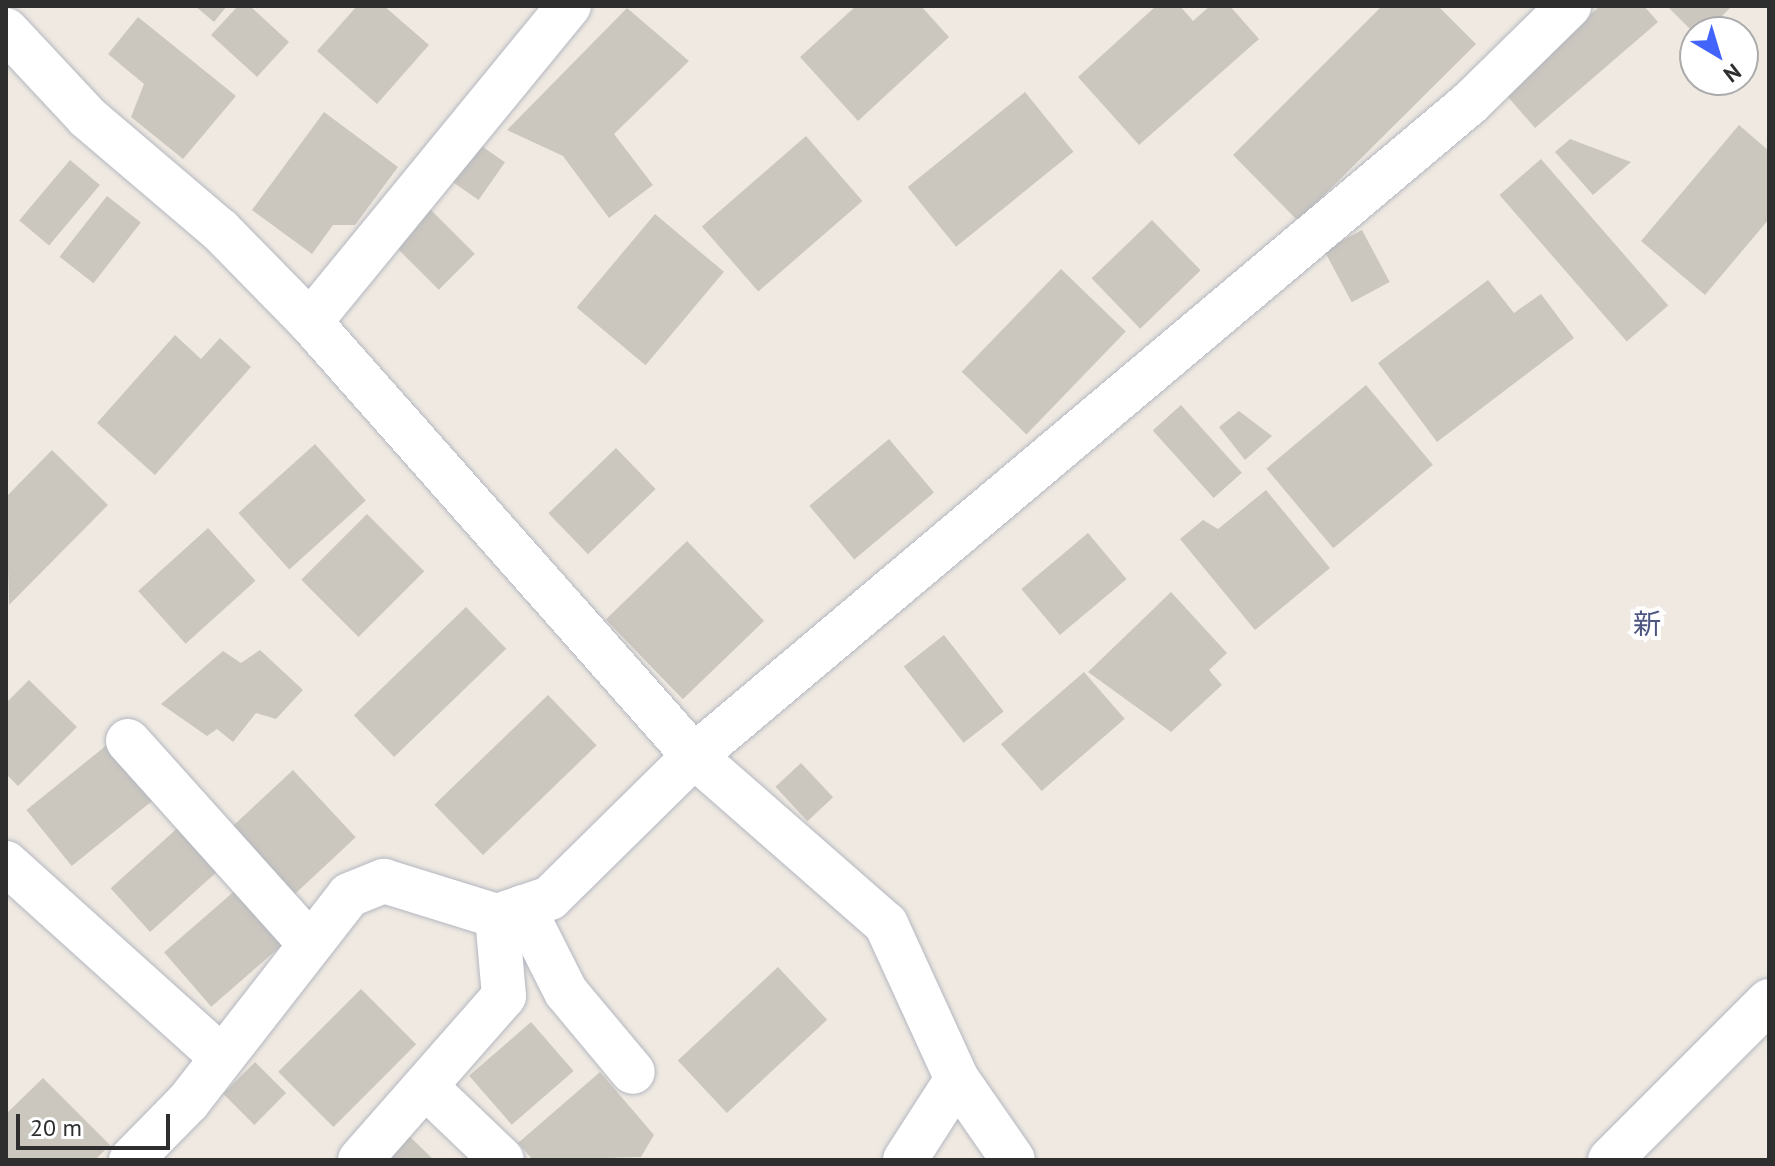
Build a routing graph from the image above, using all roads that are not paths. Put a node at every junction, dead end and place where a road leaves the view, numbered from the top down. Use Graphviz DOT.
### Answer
graph roads {
  1 [pos="569,6"];
  2 [pos="1569,6"];
  3 [pos="6,30"];
  4 [pos="310,322"];
  5 [pos="128,741"];
  6 [pos="694,756"];
  7 [pos="6,863"];
  8 [pos="510,912"];
  9 [pos="309,943"];
  10 [pos="1768,1004"];
  11 [pos="219,1055"];
  12 [pos="633,1072"];
  13 [pos="957,1079"];
  14 [pos="426,1087"];
  15 [pos="131,1160"];
  16 [pos="360,1160"];
  17 [pos="502,1160"];
  18 [pos="905,1160"];
  19 [pos="1013,1160"];
  20 [pos="1610,1160"];
  1 -- 4 [label="street"];
  2 -- 6 [label="street"];
  3 -- 4 [label="street"];
  4 -- 6 [label="street"];
  5 -- 9 [label="street"];
  6 -- 8 [label="street"];
  6 -- 13 [label="street"];
  7 -- 11 [label="street"];
  8 -- 9 [label="street"];
  8 -- 12 [label="street"];
  8 -- 14 [label="street"];
  9 -- 11 [label="street"];
  10 -- 20 [label="street"];
  11 -- 15 [label="street"];
  13 -- 18 [label="street"];
  13 -- 19 [label="street"];
  14 -- 16 [label="street"];
  14 -- 17 [label="street"];
}
